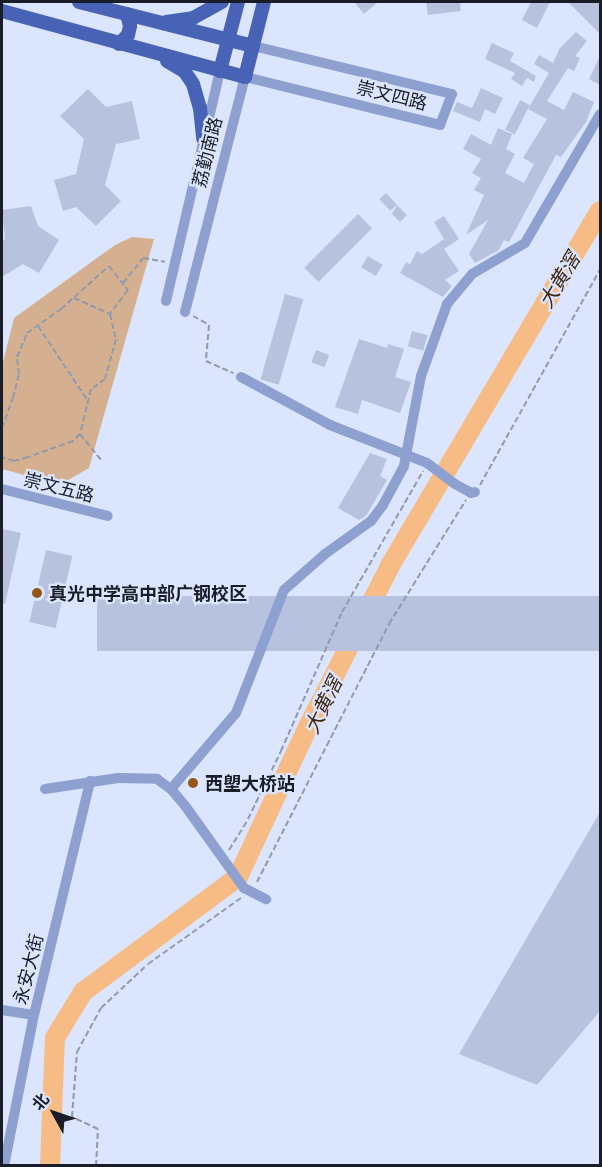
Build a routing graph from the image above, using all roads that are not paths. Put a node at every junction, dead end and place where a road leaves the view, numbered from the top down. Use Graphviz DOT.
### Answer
graph roads {
  1 [pos="79,2"];
  2 [pos="222,2"];
  3 [pos="238,2"];
  4 [pos="264,2"];
  5 [pos="2,11"];
  6 [pos="127,14"];
  7 [pos="161,23"];
  8 [pos="227,40"];
  9 [pos="119,44"];
  10 [pos="253,46"];
  11 [pos="152,53"];
  12 [pos="220,71"];
  13 [pos="245,77"];
  14 [pos="600,114"];
  15 [pos="203,139"];
  16 [pos="166,301"];
  17 [pos="185,312"];
  18 [pos="241,377"];
  19 [pos="408,455"];
  20 [pos="2,489"];
  21 [pos="473,493"];
  22 [pos="108,516"];
  23 [pos="90,781"];
  24 [pos="45,789"];
  25 [pos="171,789"];
  26 [pos="267,899"];
  27 [pos="2,1010"];
  28 [pos="34,1015"];
  29 [pos="4,1166"];
  1 -- 6 [label="main road, 崇文四路"];
  2 -- 7 [label="main road"];
  3 -- 8 [label="main road, 荔勤南路"];
  4 -- 10 [label="main road, 荔勤南路"];
  5 -- 9 [label="main road, 崇文四路"];
  6 -- 7 [label="main road, 崇文四路"];
  6 -- 9 [label="main road"];
  7 -- 8 [label="main road, 崇文四路"];
  8 -- 10 [label="main road, 崇文四路"];
  8 -- 12 [label="main road, 荔勤南路"];
  9 -- 11 [label="main road, 崇文四路"];
  10 -- 13 [label="main road, 荔勤南路"];
  10 -- 13 [label="street, 崇文四路"];
  11 -- 12 [label="main road, 崇文四路"];
  11 -- 15 [label="main road"];
  12 -- 13 [label="main road, 崇文四路"];
  12 -- 15 [label="street, 荔勤南路"];
  13 -- 17 [label="street, 荔勤南路"];
  14 -- 19 [label="street"];
  15 -- 16 [label="street, 荔勤南路"];
  18 -- 19 [label="street"];
  19 -- 21 [label="street"];
  19 -- 25 [label="street"];
  20 -- 22 [label="street, 崇文五路"];
  23 -- 24 [label="street"];
  23 -- 25 [label="street"];
  23 -- 28 [label="street, 永安大街"];
  25 -- 26 [label="street"];
  27 -- 28 [label="street"];
  28 -- 29 [label="street, 永安大街"];
}
